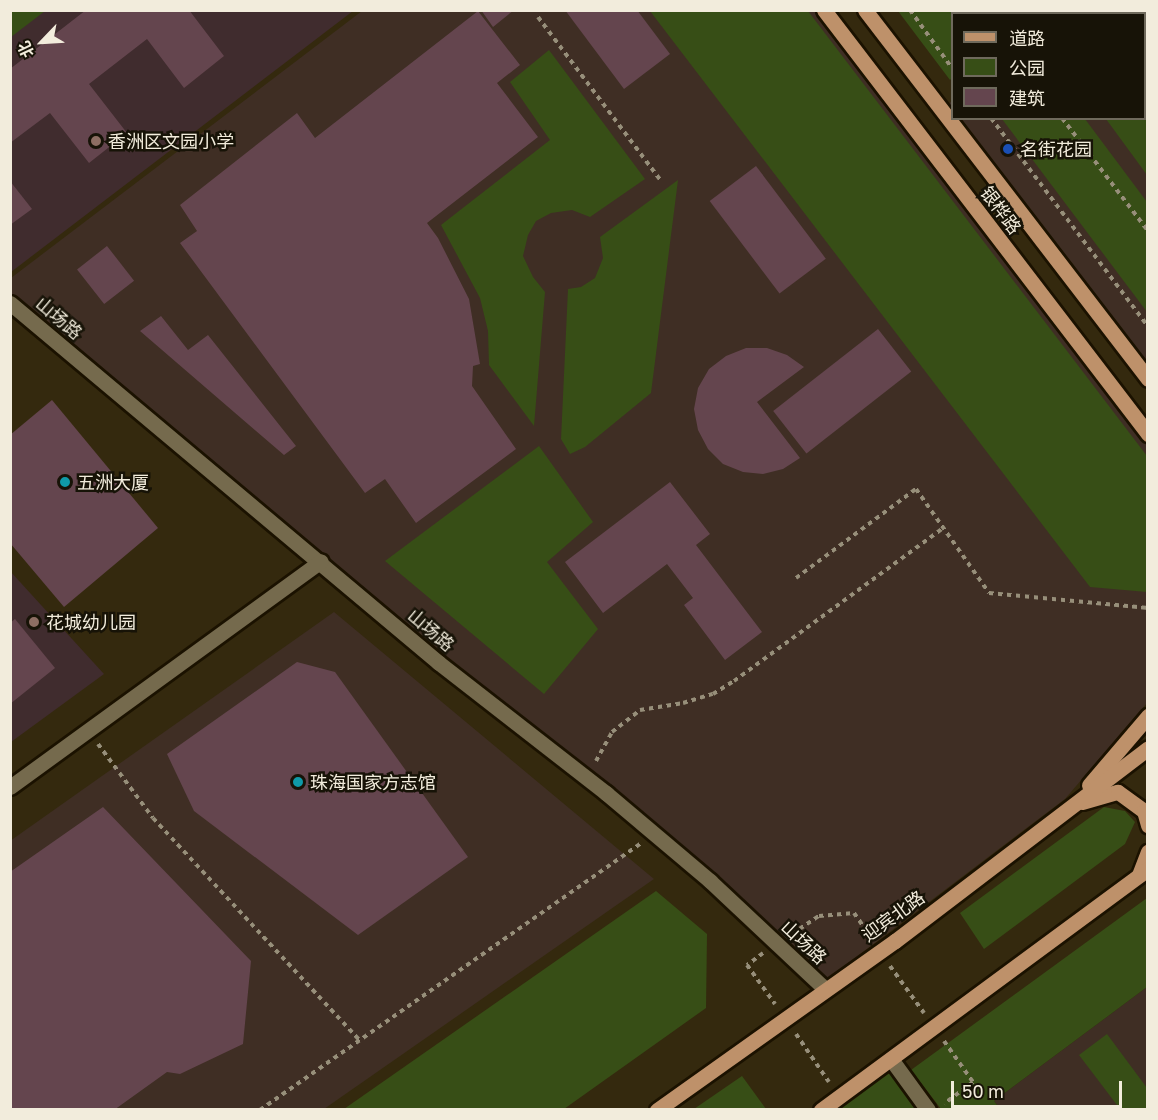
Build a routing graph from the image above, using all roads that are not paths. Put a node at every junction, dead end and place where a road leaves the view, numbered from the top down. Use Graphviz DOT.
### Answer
graph roads {
  1 [pos="824,10"];
  2 [pos="865,10"];
  3 [pos="10,303"];
  4 [pos="1148,379"];
  5 [pos="1148,434"];
  6 [pos="321,561"];
  7 [pos="1148,716"];
  8 [pos="1148,748"];
  9 [pos="10,787"];
  10 [pos="1071,805"];
  11 [pos="1148,825"];
  12 [pos="1148,852"];
  13 [pos="1145,871"];
  14 [pos="825,988"];
  15 [pos="891,1059"];
  16 [pos="657,1110"];
  17 [pos="821,1110"];
  18 [pos="928,1110"];
  1 -- 5 [label="main road, 银桦路"];
  2 -- 4 [label="main road, 银桦路"];
  3 -- 6 [label="street, 山场路"];
  6 -- 9 [label="street"];
  6 -- 14 [label="street, 山场路"];
  7 -- 10 [label="main road"];
  8 -- 10 [label="main road, 迎宾北路"];
  10 -- 11 [label="main road"];
  10 -- 14 [label="main road, 迎宾北路"];
  12 -- 13 [label="main road"];
  13 -- 15 [label="main road"];
  14 -- 16 [label="main road, 迎宾北路"];
  15 -- 17 [label="main road"];
  15 -- 18 [label="street"];
}
